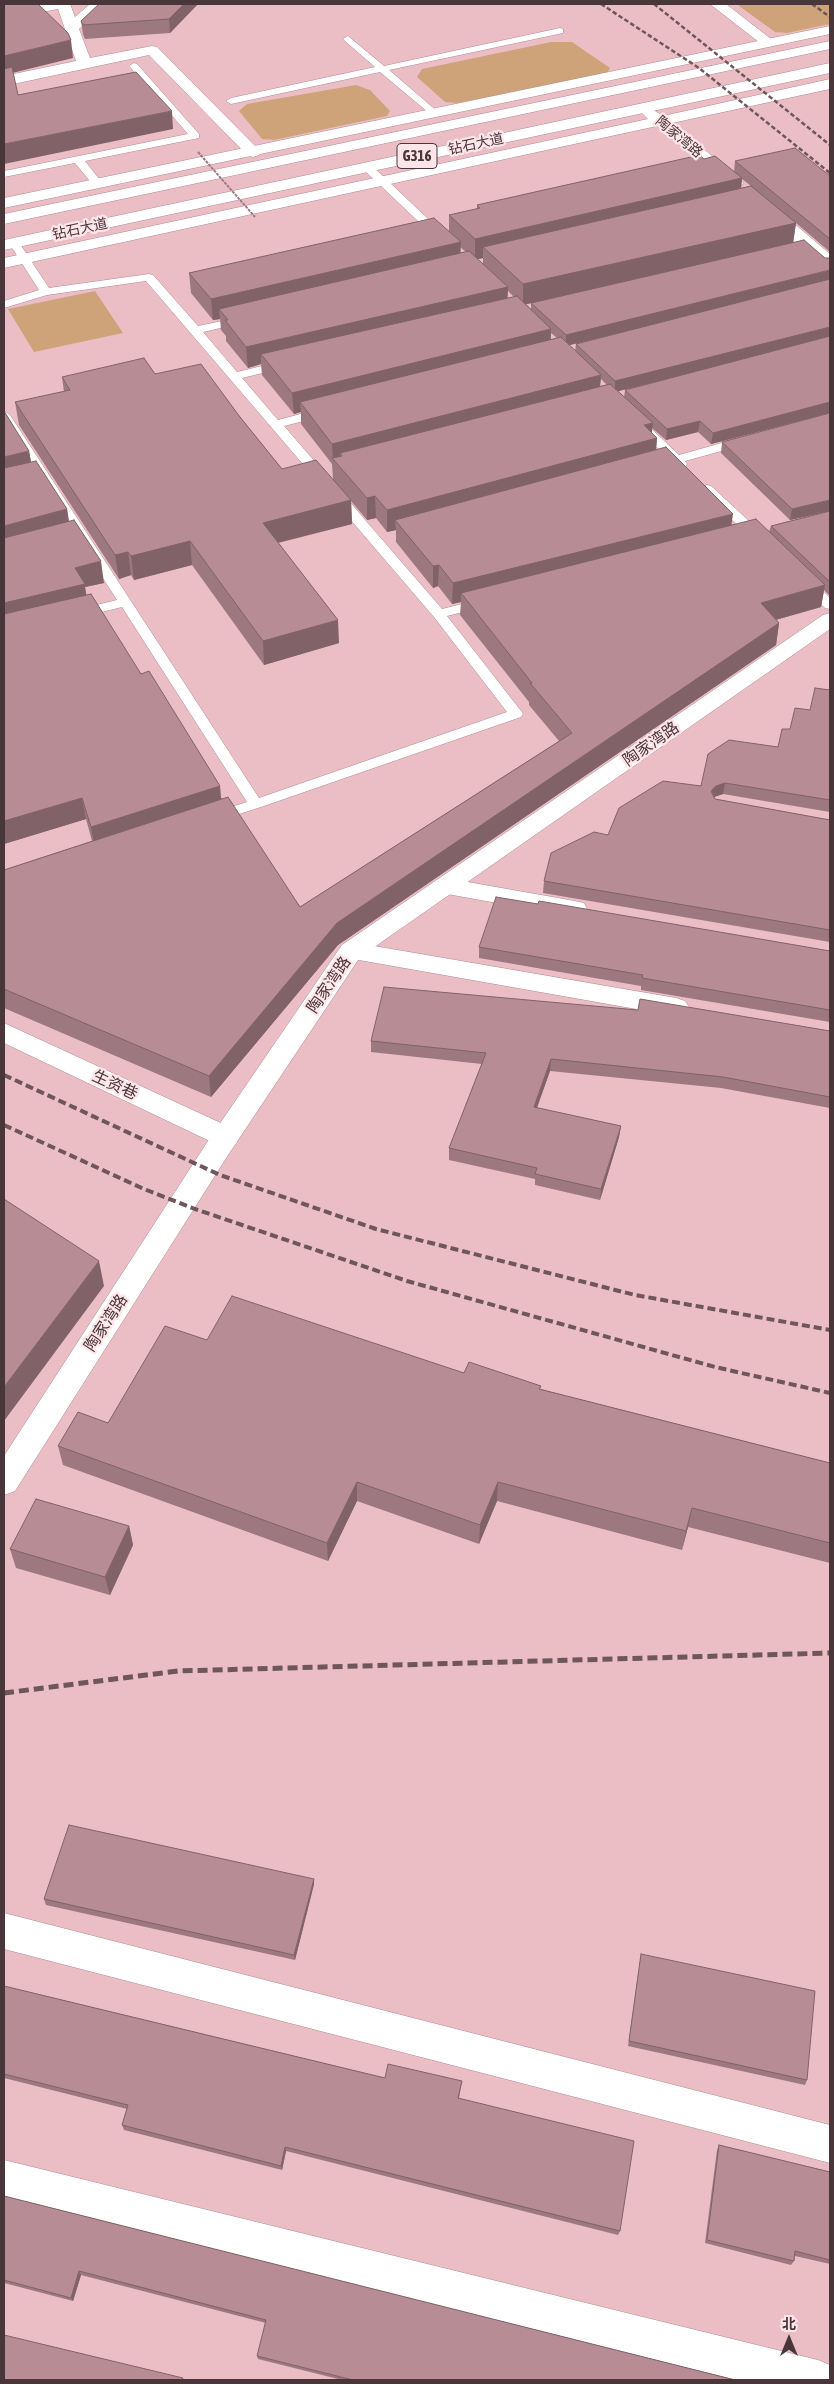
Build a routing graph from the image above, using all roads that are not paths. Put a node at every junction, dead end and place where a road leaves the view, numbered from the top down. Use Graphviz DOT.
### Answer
graph roads {
  1 [pos="98,4"];
  2 [pos="717,4"];
  3 [pos="4,15"];
  4 [pos="72,28"];
  5 [pos="560,30"];
  6 [pos="830,30"];
  7 [pos="348,39"];
  8 [pos="769,43"];
  9 [pos="830,45"];
  10 [pos="84,64"];
  11 [pos="134,66"];
  12 [pos="830,68"];
  13 [pos="382,69"];
  14 [pos="4,81"];
  15 [pos="830,84"];
  16 [pos="231,101"];
  17 [pos="643,107"];
  18 [pos="434,114"];
  19 [pos="660,121"];
  20 [pos="308,140"];
  21 [pos="491,140"];
  22 [pos="253,152"];
  23 [pos="320,153"];
  24 [pos="509,154"];
  25 [pos="78,159"];
  26 [pos="366,167"];
  27 [pos="4,174"];
  28 [pos="382,181"];
  29 [pos="98,184"];
  30 [pos="4,203"];
  31 [pos="4,219"];
  32 [pos="9,244"];
  33 [pos="808,245"];
  34 [pos="451,246"];
  35 [pos="789,249"];
  36 [pos="24,259"];
  37 [pos="4,263"];
  38 [pos="830,263"];
  39 [pos="46,292"];
  40 [pos="4,305"];
  41 [pos="253,317"];
  42 [pos="196,330"];
  43 [pos="292,363"];
  44 [pos="235,376"];
  45 [pos="334,410"];
  46 [pos="633,418"];
  47 [pos="6,421"];
  48 [pos="276,424"];
  49 [pos="753,439"];
  50 [pos="676,460"];
  51 [pos="658,465"];
  52 [pos="43,476"];
  53 [pos="28,480"];
  54 [pos="774,530"];
  55 [pos="81,534"];
  56 [pos="756,535"];
  57 [pos="64,539"];
  58 [pos="736,539"];
  59 [pos="769,547"];
  60 [pos="796,573"];
  61 [pos="497,600"];
  62 [pos="125,602"];
  63 [pos="830,605"];
  64 [pos="439,614"];
  65 [pos="60,618"];
  66 [pos="830,620"];
  67 [pos="256,804"];
  68 [pos="200,822"];
  69 [pos="445,886"];
  70 [pos="599,913"];
  71 [pos="351,951"];
  72 [pos="703,1011"];
  73 [pos="4,1032"];
  74 [pos="226,1138"];
  75 [pos="4,1482"];
  76 [pos="4,1931"];
  77 [pos="830,2144"];
  78 [pos="4,2179"];
  79 [pos="818,2380"];
  1 -- 4 [label="main road"];
  2 -- 8 [label="main road"];
  3 -- 4 [label="main road"];
  4 -- 10 [label="main road"];
  5 -- 13 [label="lane"];
  6 -- 8 [label="main road"];
  7 -- 13 [label="lane"];
  8 -- 18 [label="main road"];
  9 -- 23 [label="main road, 钻石大道 / G316"];
  10 -- 14 [label="main road"];
  10 -- 22 [label="main road"];
  11 -- 25 [label="lane"];
  12 -- 17 [label="main road, 钻石大道 / G316"];
  13 -- 16 [label="lane"];
  13 -- 18 [label="lane"];
  15 -- 19 [label="main road"];
  17 -- 19 [label="main road, 陶家湾路"];
  17 -- 21 [label="main road, 钻石大道 / G316"];
  18 -- 20 [label="main road"];
  19 -- 24 [label="main road"];
  19 -- 33 [label="main road, 陶家湾路"];
  20 -- 22 [label="main road"];
  20 -- 23 [label="main road"];
  21 -- 24 [label="main road"];
  21 -- 26 [label="main road, 钻石大道 / G316"];
  22 -- 29 [label="main road"];
  23 -- 31 [label="main road, 钻石大道 / G316"];
  24 -- 28 [label="main road"];
  25 -- 27 [label="lane"];
  25 -- 29 [label="lane"];
  26 -- 28 [label="lane"];
  26 -- 32 [label="main road, 钻石大道 / G316"];
  28 -- 34 [label="lane"];
  28 -- 36 [label="main road"];
  29 -- 30 [label="main road"];
  32 -- 36 [label="lane"];
  33 -- 35 [label="lane"];
  33 -- 38 [label="main road, 陶家湾路"];
  36 -- 37 [label="main road"];
  36 -- 39 [label="lane"];
  39 -- 40 [label="lane"];
  39 -- 42 [label="lane"];
  41 -- 42 [label="lane"];
  42 -- 44 [label="lane"];
  43 -- 44 [label="lane"];
  44 -- 48 [label="lane"];
  45 -- 48 [label="lane"];
  46 -- 50 [label="lane"];
  47 -- 52 [label="lane"];
  48 -- 64 [label="lane"];
  49 -- 50 [label="lane"];
  50 -- 51 [label="lane"];
  50 -- 56 [label="lane"];
  52 -- 53 [label="lane"];
  52 -- 55 [label="lane"];
  54 -- 56 [label="lane"];
  55 -- 57 [label="lane"];
  55 -- 62 [label="lane"];
  56 -- 58 [label="lane"];
  56 -- 59 [label="lane"];
  60 -- 63 [label="lane"];
  61 -- 64 [label="lane"];
  62 -- 65 [label="lane"];
  62 -- 67 [label="lane"];
  64 -- 67 [label="lane"];
  66 -- 69 [label="main road, 陶家湾路"];
  67 -- 68 [label="lane"];
  69 -- 70 [label="main road"];
  69 -- 71 [label="main road, 陶家湾路"];
  71 -- 72 [label="main road"];
  71 -- 74 [label="main road, 陶家湾路"];
  73 -- 74 [label="main road, 生资巷"];
  74 -- 75 [label="main road, 陶家湾路"];
  76 -- 77 [label="main road"];
  78 -- 79 [label="main road"];
}
